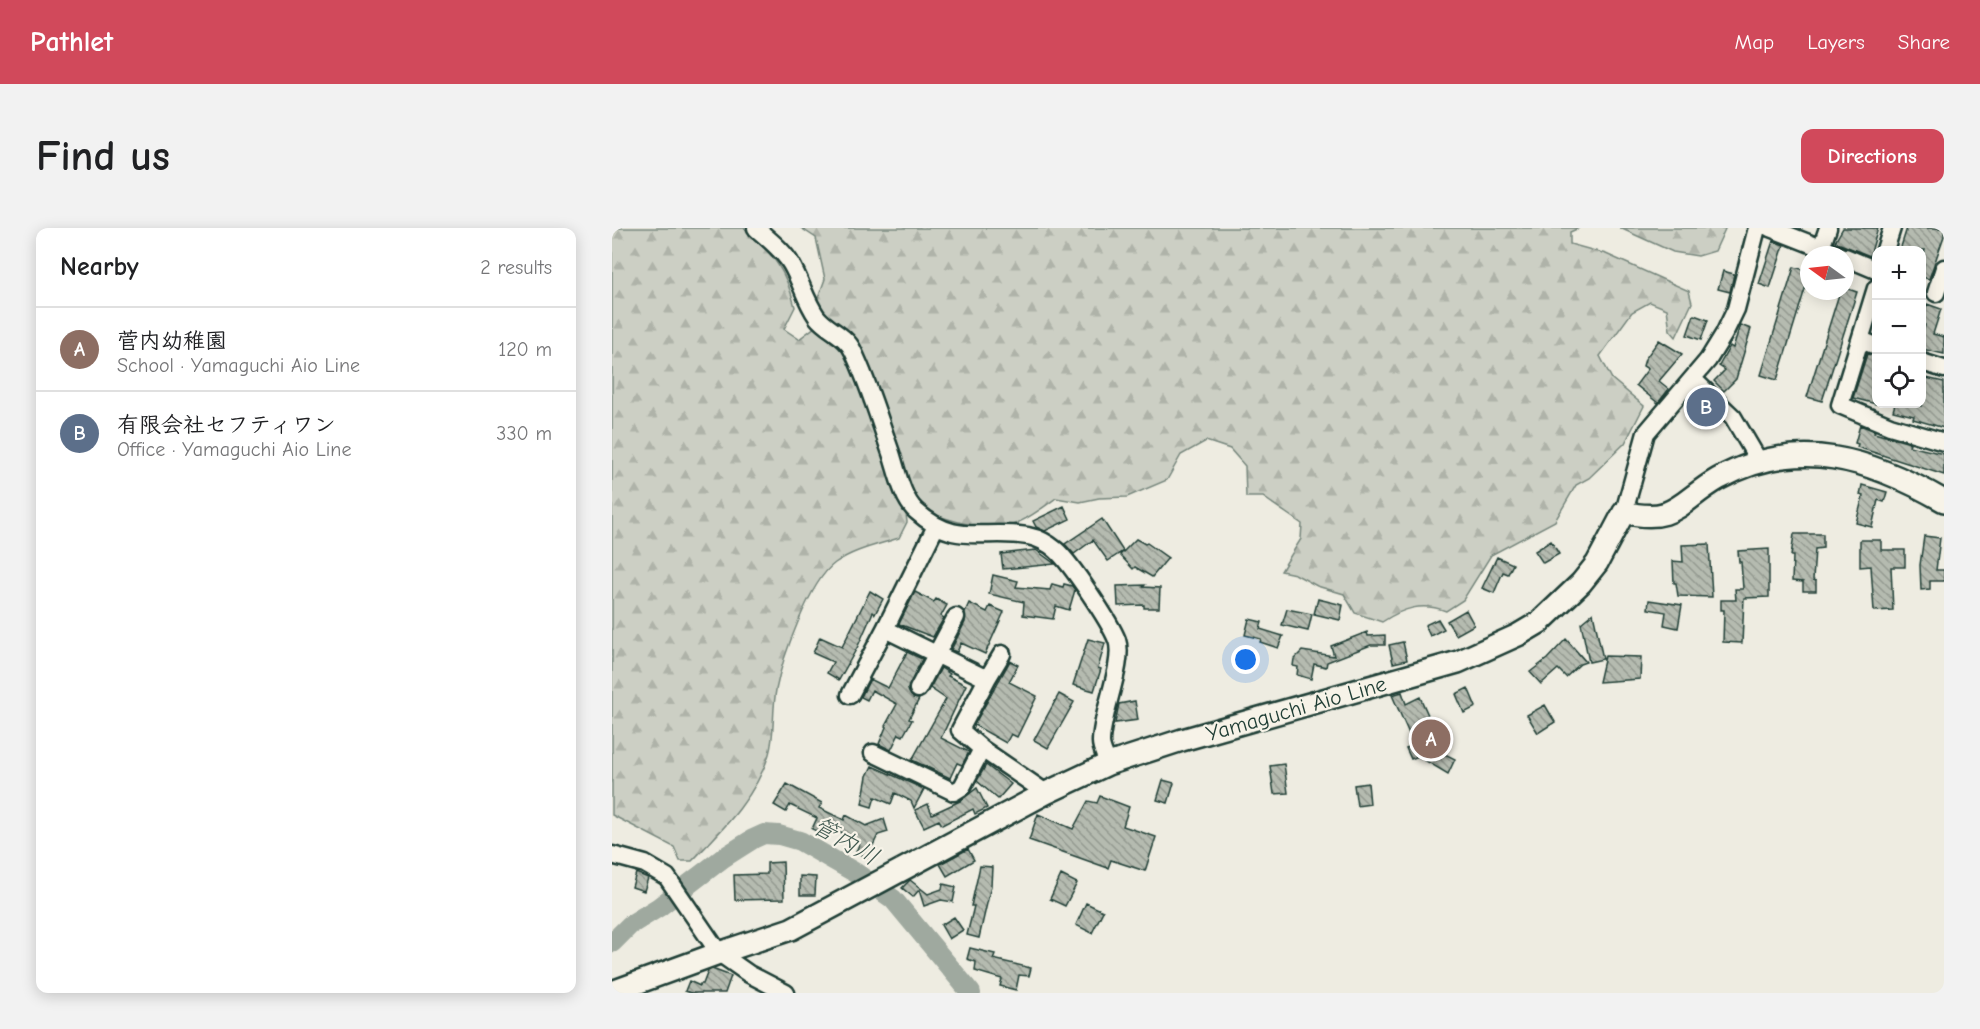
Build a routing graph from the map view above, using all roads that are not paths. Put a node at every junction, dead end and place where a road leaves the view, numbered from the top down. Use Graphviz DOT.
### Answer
graph roads {
  1 [pos="756,228"];
  2 [pos="1756,228"];
  3 [pos="1770,228"];
  4 [pos="1828,228"];
  5 [pos="1892,228"];
  6 [pos="1816,246"];
  7 [pos="1822,246"];
  8 [pos="1886,246"];
  9 [pos="1854,261"];
  10 [pos="1872,268"];
  11 [pos="1944,268"];
  12 [pos="1934,292"];
  13 [pos="1874,300"];
  14 [pos="1869,343"];
  15 [pos="1926,363"];
  16 [pos="1944,369"];
  17 [pos="1694,379"];
  18 [pos="1944,442"];
  19 [pos="1760,463"];
  20 [pos="1944,501"];
  21 [pos="1624,512"];
  22 [pos="936,526"];
  23 [pos="957,617"];
  24 [pos="885,629"];
  25 [pos="936,654"];
  26 [pos="1002,654"];
  27 [pos="987,680"];
  28 [pos="918,689"];
  29 [pos="850,695"];
  30 [pos="982,749"];
  31 [pos="873,753"];
  32 [pos="1108,764"];
  33 [pos="1046,793"];
  34 [pos="612,855"];
  35 [pos="719,953"];
  36 [pos="612,992"];
  37 [pos="786,993"];
  1 -- 22 [label="street"];
  2 -- 17 [label="street"];
  3 -- 6 [label="street"];
  4 -- 7 [label="street"];
  5 -- 8 [label="street"];
  9 -- 10 [label="street"];
  11 -- 12 [label="street"];
  13 -- 14 [label="street"];
  14 -- 18 [label="street"];
  15 -- 16 [label="street"];
  17 -- 19 [label="street"];
  17 -- 21 [label="street"];
  19 -- 20 [label="main road"];
  19 -- 21 [label="main road"];
  21 -- 32 [label="main road, Yamaguchi Aio Line"];
  22 -- 24 [label="street"];
  22 -- 32 [label="street"];
  23 -- 25 [label="street"];
  24 -- 25 [label="street"];
  24 -- 29 [label="street"];
  25 -- 27 [label="street"];
  25 -- 28 [label="street"];
  26 -- 27 [label="street"];
  27 -- 30 [label="street"];
  30 -- 31 [label="street"];
  30 -- 33 [label="street"];
  32 -- 33 [label="main road, Yamaguchi Aio Line"];
  33 -- 35 [label="main road, Yamaguchi Aio Line"];
  34 -- 35 [label="street"];
  35 -- 36 [label="main road, Yamaguchi Aio Line"];
  35 -- 37 [label="street"];
}
